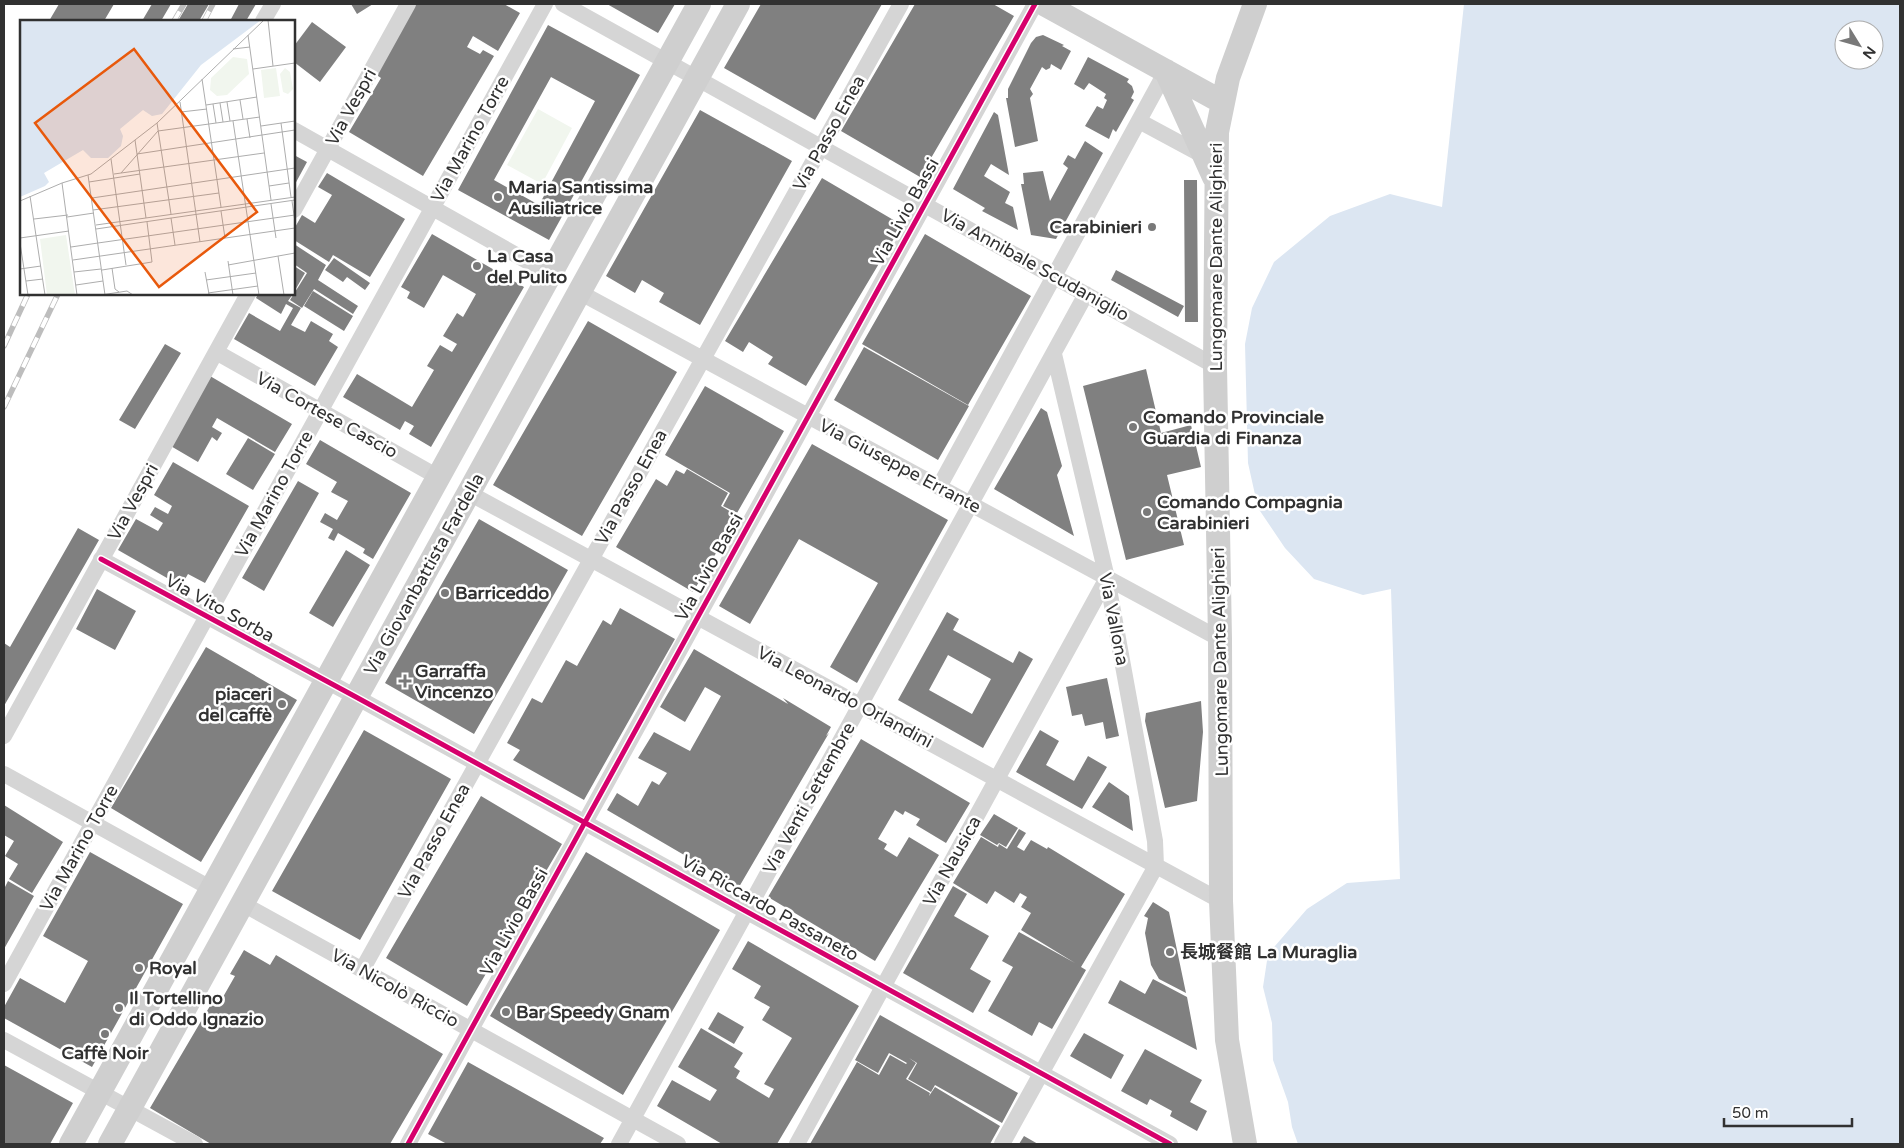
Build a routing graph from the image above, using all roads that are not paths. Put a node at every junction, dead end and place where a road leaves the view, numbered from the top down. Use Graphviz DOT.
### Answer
graph roads {
  1 [pos="273,4"];
  2 [pos="408,4"];
  3 [pos="545,4"];
  4 [pos="562,4"];
  5 [pos="699,4"];
  6 [pos="738,4"];
  7 [pos="901,4"];
  8 [pos="1035,4"];
  9 [pos="1044,4"];
  10 [pos="1255,4"];
  11 [pos="264,20"];
  12 [pos="667,61"];
  13 [pos="1166,72"];
  14 [pos="697,78"];
  15 [pos="1222,102"];
  16 [pos="1139,121"];
  17 [pos="295,131"];
  18 [pos="821,147"];
  19 [pos="328,149"];
  20 [pos="1204,156"];
  21 [pos="1217,184"];
  22 [pos="925,204"];
  23 [pos="295,208"];
  24 [pos="432,208"];
  25 [pos="550,274"];
  26 [pos="1054,276"];
  27 [pos="579,292"];
  28 [pos="1086,294"];
  29 [pos="247,295"];
  30 [pos="216,352"];
  31 [pos="1054,354"];
  32 [pos="703,359"];
  33 [pos="1215,366"];
  34 [pos="320,411"];
  35 [pos="808,416"];
  36 [pos="438,477"];
  37 [pos="940,487"];
  38 [pos="469,493"];
  39 [pos="971,504"];
  40 [pos="101,559"];
  41 [pos="591,559"];
  42 [pos="1106,578"];
  43 [pos="207,616"];
  44 [pos="698,617"];
  45 [pos="1220,639"];
  46 [pos="326,681"];
  47 [pos="356,697"];
  48 [pos="860,705"];
  49 [pos="4,736"];
  50 [pos="477,763"];
  51 [pos="4,774"];
  52 [pos="996,779"];
  53 [pos="585,822"];
  54 [pos="93,823"];
  55 [pos="1156,866"];
  56 [pos="212,889"];
  57 [pos="1221,901"];
  58 [pos="243,904"];
  59 [pos="747,912"];
  60 [pos="362,970"];
  61 [pos="4,984"];
  62 [pos="883,986"];
  63 [pos="471,1030"];
  64 [pos="4,1040"];
  65 [pos="1041,1074"];
  66 [pos="100,1092"];
  67 [pos="130,1109"];
  68 [pos="632,1119"];
  69 [pos="72,1144"];
  70 [pos="110,1144"];
  71 [pos="194,1144"];
  72 [pos="408,1144"];
  73 [pos="618,1144"];
  74 [pos="678,1144"];
  75 [pos="797,1144"];
  76 [pos="1002,1144"];
  77 [pos="1169,1144"];
  78 [pos="1245,1144"];
  1 -- 11 [label="street"];
  2 -- 19 [label="street, Via Vespri"];
  3 -- 24 [label="street, Via Marino Torre"];
  4 -- 12 [label="street, Via Annibale Scudaniglio"];
  5 -- 12 [label="main road, Via Giovanbattista Fardella"];
  6 -- 14 [label="main road, Via Giovanbattista Fardella"];
  7 -- 18 [label="street, Via Passo Enea"];
  8 -- 22 [label="street, Via Livio Bassi"];
  9 -- 13 [label="main road"];
  10 -- 15 [label="main road, Lungomare Dante Alighieri"];
  12 -- 14 [label="street, Via Annibale Scudaniglio"];
  12 -- 25 [label="main road, Via Giovanbattista Fardella"];
  13 -- 15 [label="main road"];
  13 -- 16 [label="street"];
  13 -- 20 [label="main road"];
  14 -- 18 [label="street, Via Annibale Scudaniglio"];
  14 -- 27 [label="main road, Via Giovanbattista Fardella"];
  15 -- 21 [label="main road, Lungomare Dante Alighieri"];
  16 -- 20 [label="street"];
  16 -- 26 [label="street"];
  17 -- 19 [label="street"];
  18 -- 22 [label="street, Via Annibale Scudaniglio"];
  18 -- 32 [label="street, Via Passo Enea"];
  19 -- 23 [label="street, Via Vespri"];
  19 -- 24 [label="street"];
  20 -- 21 [label="main road"];
  21 -- 33 [label="main road, Lungomare Dante Alighieri"];
  22 -- 26 [label="street, Via Annibale Scudaniglio"];
  22 -- 35 [label="street, Via Livio Bassi"];
  24 -- 25 [label="street"];
  24 -- 34 [label="street, Via Marino Torre"];
  25 -- 36 [label="main road, Via Giovanbattista Fardella"];
  26 -- 28 [label="street, Via Annibale Scudaniglio"];
  26 -- 37 [label="street"];
  27 -- 32 [label="street, Via Giuseppe Errante"];
  27 -- 38 [label="main road, Via Giovanbattista Fardella"];
  28 -- 31 [label="street, Via Venti Settembre"];
  28 -- 33 [label="street, Via Annibale Scudaniglio"];
  29 -- 30 [label="street, Via Vespri"];
  30 -- 34 [label="street, Via Cortese Cascio"];
  30 -- 40 [label="street, Via Vespri"];
  31 -- 39 [label="street, Via Venti Settembre"];
  31 -- 42 [label="street, Via Vallona"];
  32 -- 35 [label="street, Via Giuseppe Errante"];
  32 -- 41 [label="street, Via Passo Enea"];
  33 -- 45 [label="main road, Lungomare Dante Alighieri"];
  34 -- 36 [label="street, Via Cortese Cascio"];
  34 -- 43 [label="street, Via Marino Torre"];
  35 -- 37 [label="street, Via Giuseppe Errante"];
  35 -- 44 [label="street, Via Livio Bassi"];
  36 -- 46 [label="main road, Via Giovanbattista Fardella"];
  37 -- 39 [label="street, Via Giuseppe Errante"];
  38 -- 41 [label="street, Via Leonardo Orlandini"];
  38 -- 47 [label="main road, Via Giovanbattista Fardella"];
  39 -- 42 [label="street, Via Giuseppe Errante"];
  39 -- 48 [label="street, Via Venti Settembre"];
  40 -- 43 [label="street, Via Vito Sorba"];
  40 -- 49 [label="street, Via Vespri"];
  41 -- 44 [label="street, Via Leonardo Orlandini"];
  41 -- 50 [label="street, Via Passo Enea"];
  42 -- 45 [label="street, Via Giuseppe Errante"];
  42 -- 52 [label="street, Via Nausica"];
  42 -- 55 [label="street, Via Vallona"];
  43 -- 46 [label="street, Via Vito Sorba"];
  43 -- 54 [label="street, Via Marino Torre"];
  44 -- 48 [label="street, Via Leonardo Orlandini"];
  44 -- 53 [label="street, Via Livio Bassi"];
  45 -- 57 [label="main road, Lungomare Dante Alighieri"];
  46 -- 47 [label="street, Via Vito Sorba"];
  46 -- 56 [label="main road, Via Giovanbattista Fardella"];
  47 -- 50 [label="street, Via Riccardo Passaneto"];
  47 -- 58 [label="main road, Via Giovanbattista Fardella"];
  48 -- 52 [label="street, Via Leonardo Orlandini"];
  48 -- 59 [label="street, Via Venti Settembre"];
  50 -- 53 [label="street, Via Riccardo Passaneto"];
  50 -- 60 [label="street, Via Passo Enea"];
  51 -- 54 [label="street"];
  52 -- 55 [label="street, Via Leonardo Orlandini"];
  52 -- 62 [label="street, Via Nausica"];
  53 -- 59 [label="street, Via Riccardo Passaneto"];
  53 -- 63 [label="street, Via Livio Bassi"];
  54 -- 56 [label="street"];
  54 -- 61 [label="street, Via Marino Torre"];
  55 -- 57 [label="street, Via Leonardo Orlandini"];
  55 -- 65 [label="street"];
  56 -- 66 [label="main road, Via Giovanbattista Fardella"];
  57 -- 78 [label="main road, Lungomare Dante Alighieri"];
  58 -- 60 [label="street, Via Nicolò Riccio"];
  58 -- 67 [label="main road, Via Giovanbattista Fardella"];
  59 -- 62 [label="street, Via Riccardo Passaneto"];
  59 -- 68 [label="street, Via Venti Settembre"];
  60 -- 63 [label="street, Via Nicolò Riccio"];
  62 -- 65 [label="street, Via Riccardo Passaneto"];
  62 -- 75 [label="street, Via Nausica"];
  63 -- 68 [label="street, Via Nicolò Riccio"];
  63 -- 72 [label="street, Via Livio Bassi"];
  64 -- 66 [label="street"];
  65 -- 76 [label="street"];
  65 -- 77 [label="street, Via Riccardo Passaneto"];
  66 -- 67 [label="street"];
  66 -- 69 [label="main road, Via Giovanbattista Fardella"];
  67 -- 70 [label="main road, Via Giovanbattista Fardella"];
  67 -- 71 [label="street"];
  68 -- 73 [label="street, Via Venti Settembre"];
  68 -- 74 [label="street, Via Nicolò Riccio"];
}
